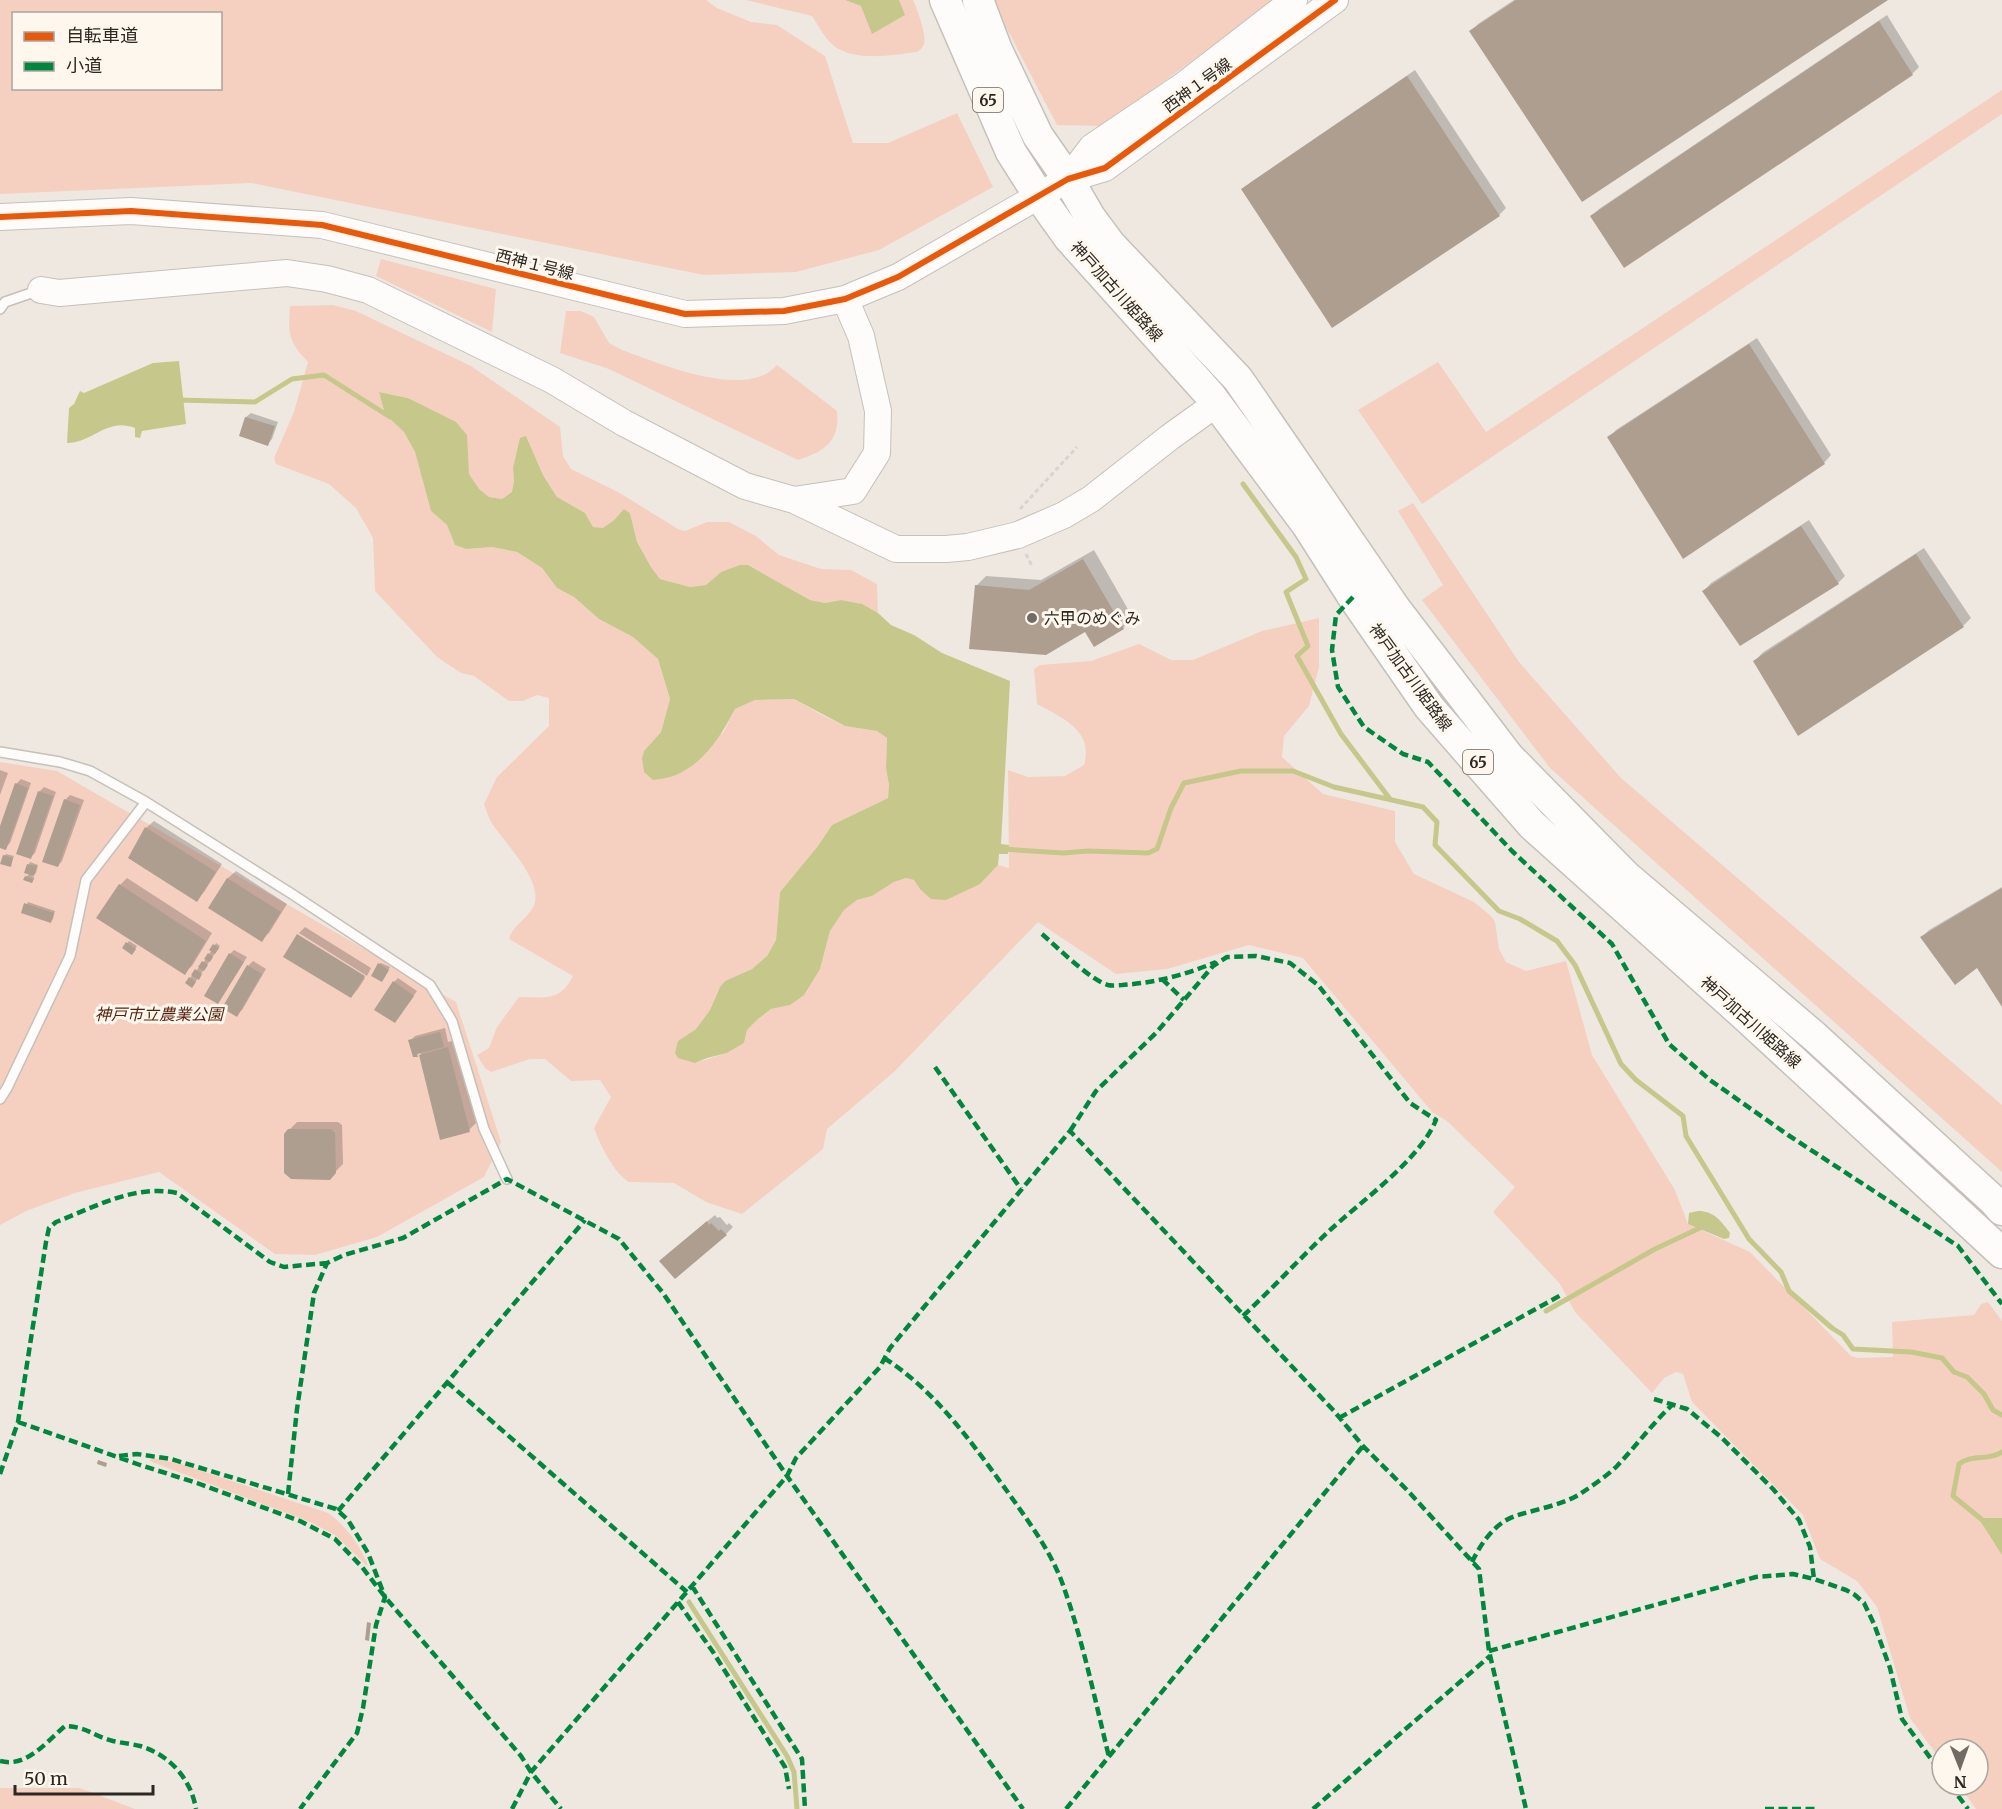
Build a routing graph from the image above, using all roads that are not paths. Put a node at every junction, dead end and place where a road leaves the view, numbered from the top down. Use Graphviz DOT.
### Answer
graph roads {
  1 [pos="945,0"];
  2 [pos="978,0"];
  3 [pos="1294,0"];
  4 [pos="1335,0"];
  5 [pos="1068,178"];
  6 [pos="1039,196"];
  7 [pos="0,217"];
  8 [pos="41,290"];
  9 [pos="845,299"];
  10 [pos="0,309"];
  11 [pos="1216,404"];
  12 [pos="853,491"];
  13 [pos="794,500"];
  14 [pos="858,530"];
  15 [pos="0,752"];
  16 [pos="146,802"];
  17 [pos="0,1099"];
  18 [pos="507,1179"];
  19 [pos="2002,1210"];
  20 [pos="2002,1253"];
  1 -- 6 [label="main road, 神戸加古川姫路線 / 65"];
  2 -- 5 [label="main road, 神戸加古川姫路線 / 65"];
  3 -- 5 [label="street, 西神１号線"];
  4 -- 5 [label="street, 西神１号線"];
  5 -- 6 [label="street, 西神１号線"];
  5 -- 19 [label="main road, 神戸加古川姫路線 / 65"];
  6 -- 9 [label="street, 西神１号線"];
  6 -- 11 [label="main road, 神戸加古川姫路線 / 65"];
  7 -- 9 [label="street, 西神１号線"];
  8 -- 10 [label="lane"];
  8 -- 13 [label="street"];
  9 -- 12 [label="street"];
  11 -- 14 [label="street"];
  11 -- 20 [label="main road, 神戸加古川姫路線 / 65"];
  12 -- 13 [label="street"];
  12 -- 14 [label="street"];
  13 -- 14 [label="street"];
  15 -- 16 [label="lane"];
  16 -- 17 [label="lane"];
  16 -- 18 [label="lane"];
}
